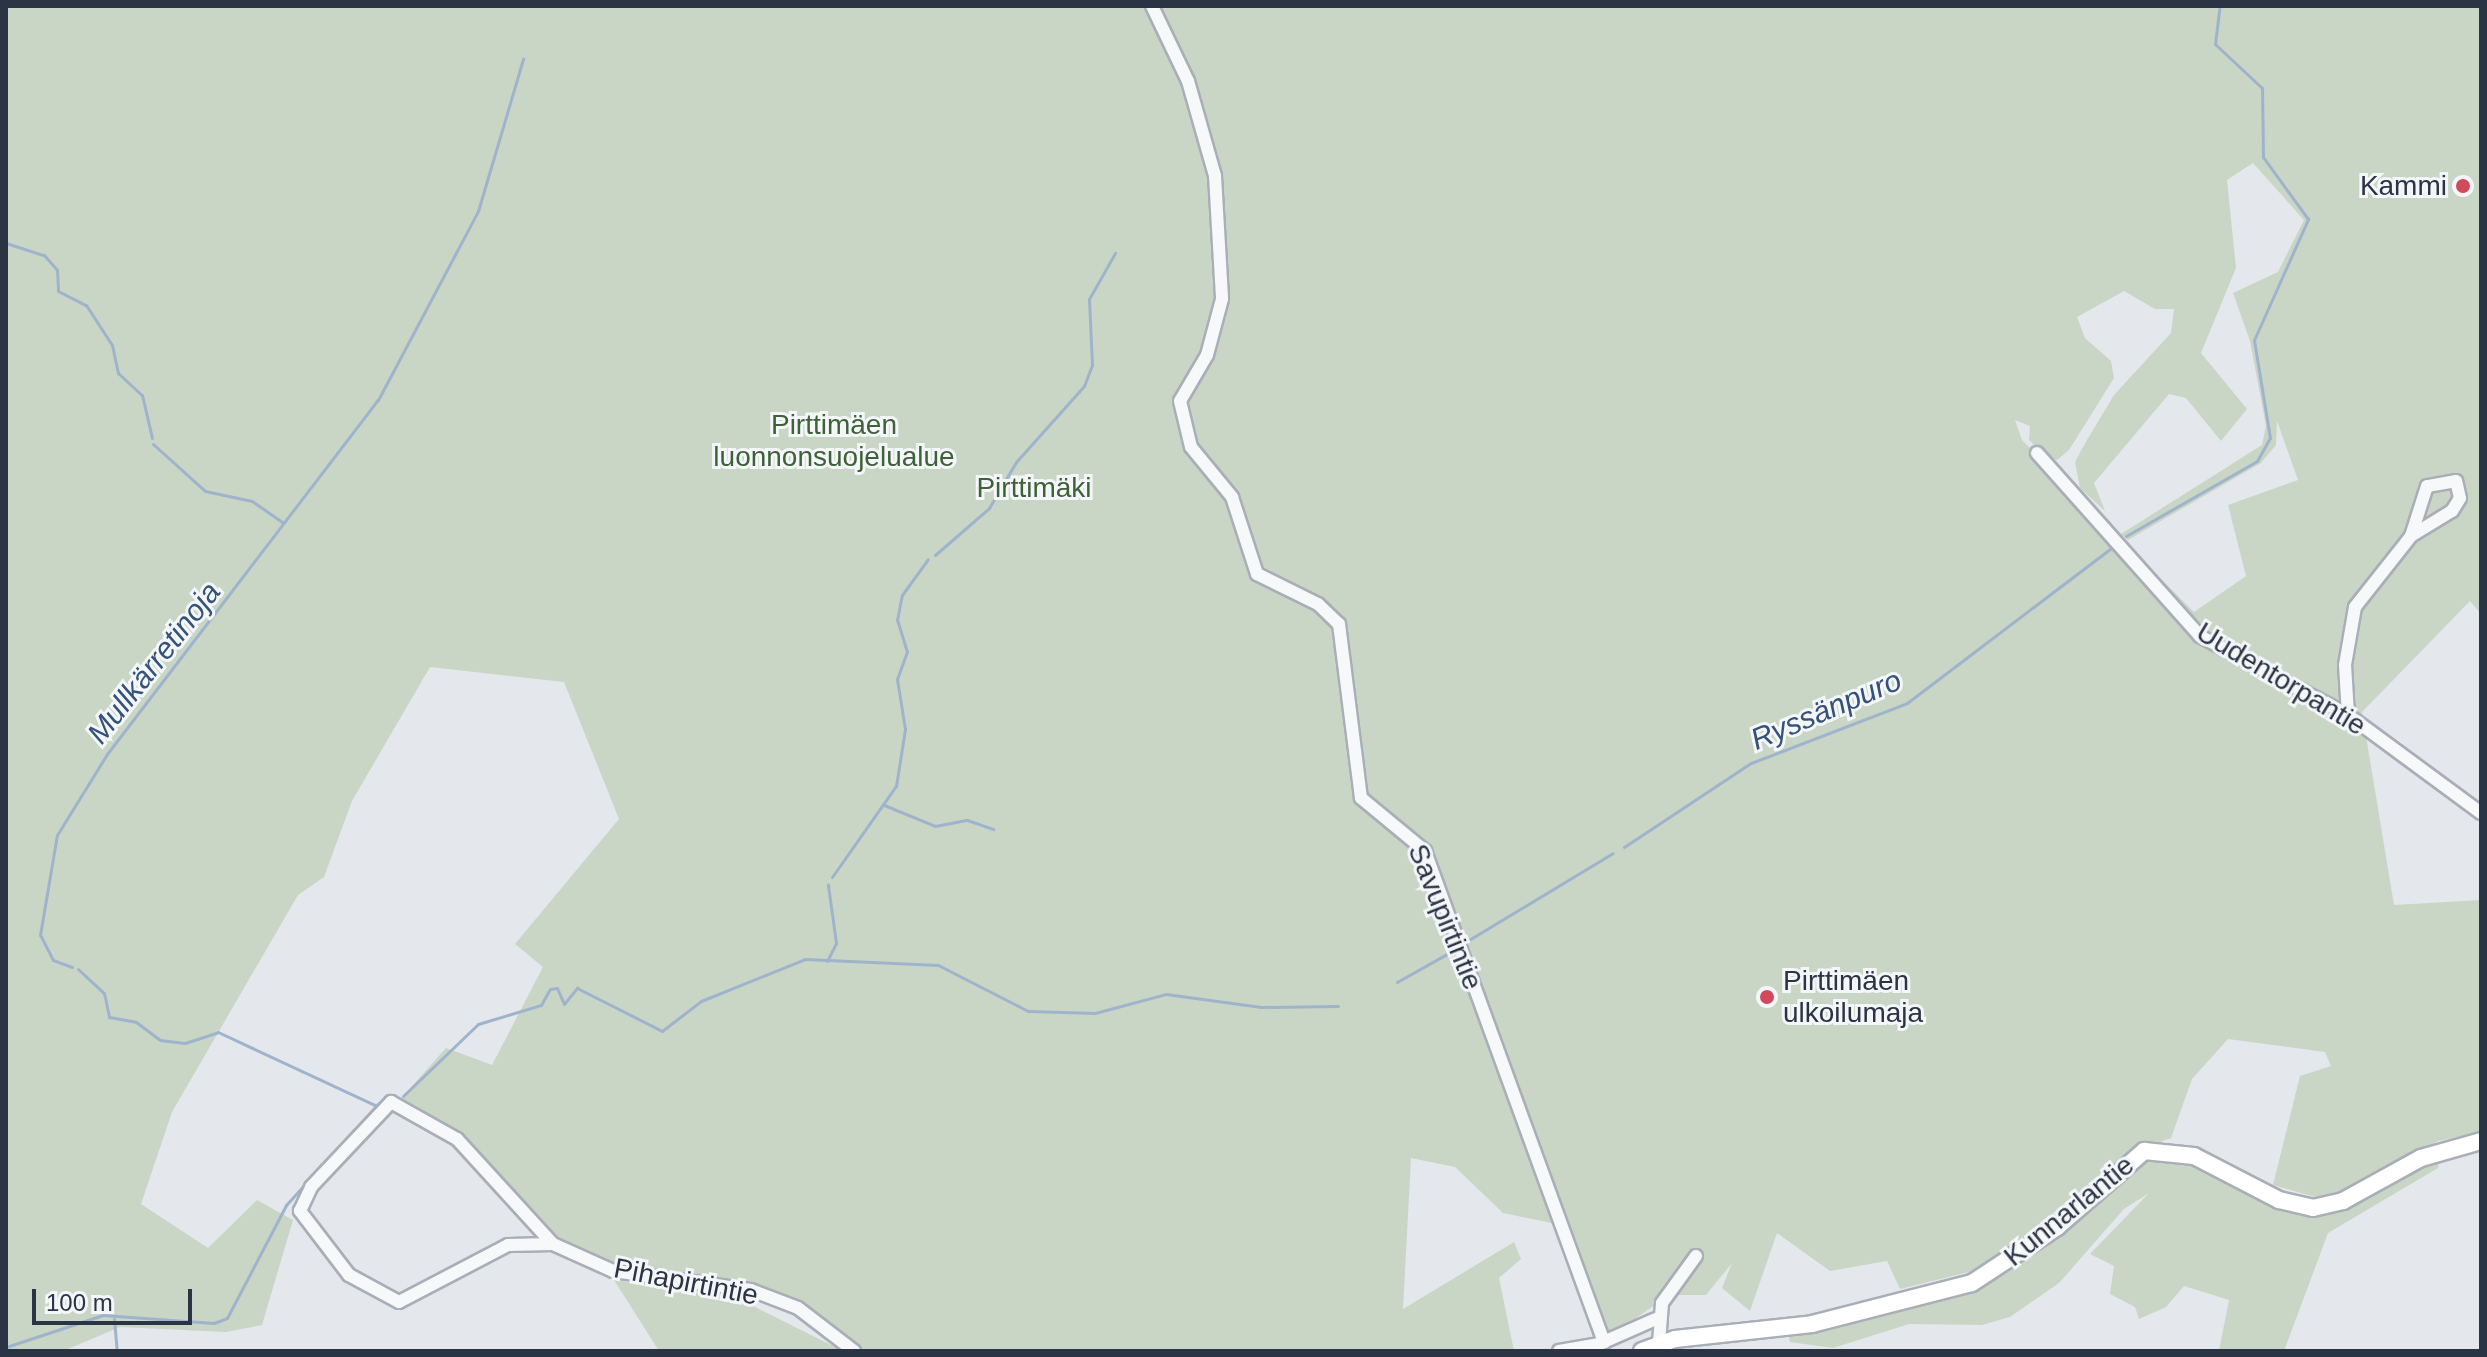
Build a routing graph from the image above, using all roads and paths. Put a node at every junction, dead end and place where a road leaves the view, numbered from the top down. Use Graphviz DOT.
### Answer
graph roads {
  1 [pos="1152,6"];
  2 [pos="2037,453"];
  3 [pos="2411,536"];
  4 [pos="2348,715"];
  5 [pos="2481,813"];
  6 [pos="2481,1141"];
  7 [pos="553,1244"];
  8 [pos="1696,1256"];
  9 [pos="1656,1319"];
  10 [pos="1604,1342"];
  11 [pos="1659,1343"];
  12 [pos="854,1351"];
  13 [pos="1559,1351"];
  14 [pos="1642,1351"];
  1 -- 10 [label="street, Savupirtintie"];
  2 -- 4 [label="street, Uudentorpantie"];
  3 -- 3 [label="street"];
  3 -- 4 [label="street"];
  4 -- 5 [label="street, Uudentorpantie"];
  6 -- 11 [label="main road, Kunnarlantie"];
  7 -- 7 [label="street, Pihapirtintie"];
  7 -- 12 [label="street, Pihapirtintie"];
  8 -- 9 [label="street"];
  9 -- 10 [label="street"];
  9 -- 11 [label="street"];
  10 -- 13 [label="street"];
  11 -- 14 [label="main road, Kunnarlantie"];
}
